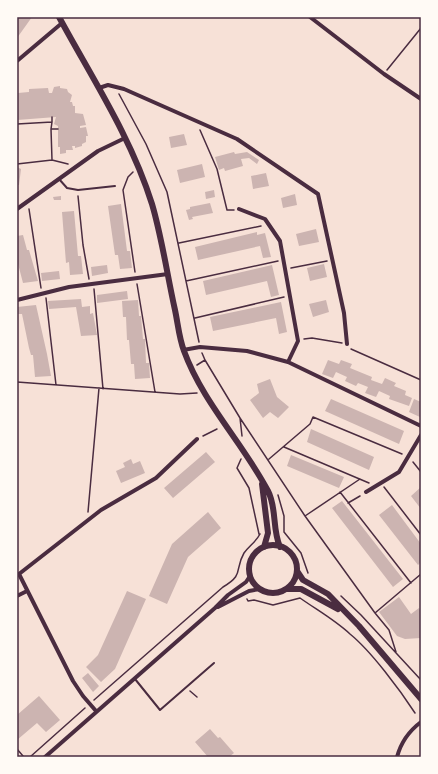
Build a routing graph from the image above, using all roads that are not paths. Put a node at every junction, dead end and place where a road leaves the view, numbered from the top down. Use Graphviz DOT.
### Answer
graph roads {
  1 [pos="59,17"];
  2 [pos="310,17"];
  3 [pos="62,23"];
  4 [pos="17,61"];
  5 [pos="99,88"];
  6 [pos="421,99"];
  7 [pos="126,138"];
  8 [pos="58,178"];
  9 [pos="115,186"];
  10 [pos="17,209"];
  11 [pos="239,209"];
  12 [pos="168,274"];
  13 [pos="17,300"];
  14 [pos="347,344"];
  15 [pos="183,350"];
  16 [pos="288,362"];
  17 [pos="421,426"];
  18 [pos="421,436"];
  19 [pos="197,439"];
  20 [pos="262,479"];
  21 [pos="366,492"];
  22 [pos="280,546"];
  23 [pos="264,548"];
  24 [pos="297,571"];
  25 [pos="250,576"];
  26 [pos="260,589"];
  27 [pos="287,589"];
  28 [pos="27,591"];
  29 [pos="17,596"];
  30 [pos="215,608"];
  31 [pos="342,610"];
  32 [pos="214,663"];
  33 [pos="134,679"];
  34 [pos="421,699"];
  35 [pos="96,711"];
  36 [pos="421,722"];
  37 [pos="45,757"];
  38 [pos="398,757"];
  1 -- 3 [label="main road"];
  2 -- 6 [label="street"];
  3 -- 4 [label="street"];
  3 -- 5 [label="main road"];
  5 -- 7 [label="main road"];
  5 -- 14 [label="street"];
  7 -- 8 [label="street"];
  7 -- 12 [label="main road"];
  8 -- 9 [label="lane"];
  8 -- 10 [label="street"];
  11 -- 16 [label="street"];
  12 -- 13 [label="street"];
  12 -- 15 [label="main road"];
  15 -- 16 [label="street"];
  15 -- 20 [label="main road"];
  16 -- 17 [label="street"];
  18 -- 21 [label="street"];
  19 -- 28 [label="street"];
  20 -- 22 [label="main road"];
  20 -- 23 [label="main road"];
  22 -- 23 [label="main road"];
  22 -- 24 [label="main road"];
  23 -- 25 [label="main road"];
  24 -- 27 [label="main road"];
  24 -- 31 [label="main road"];
  25 -- 26 [label="main road"];
  25 -- 30 [label="street"];
  26 -- 27 [label="main road"];
  26 -- 30 [label="street"];
  27 -- 31 [label="main road"];
  28 -- 29 [label="street"];
  28 -- 35 [label="street"];
  30 -- 33 [label="street"];
  31 -- 34 [label="main road"];
  32 -- 33 [label="lane"];
  33 -- 35 [label="street"];
  35 -- 37 [label="street"];
  36 -- 38 [label="street"];
}
